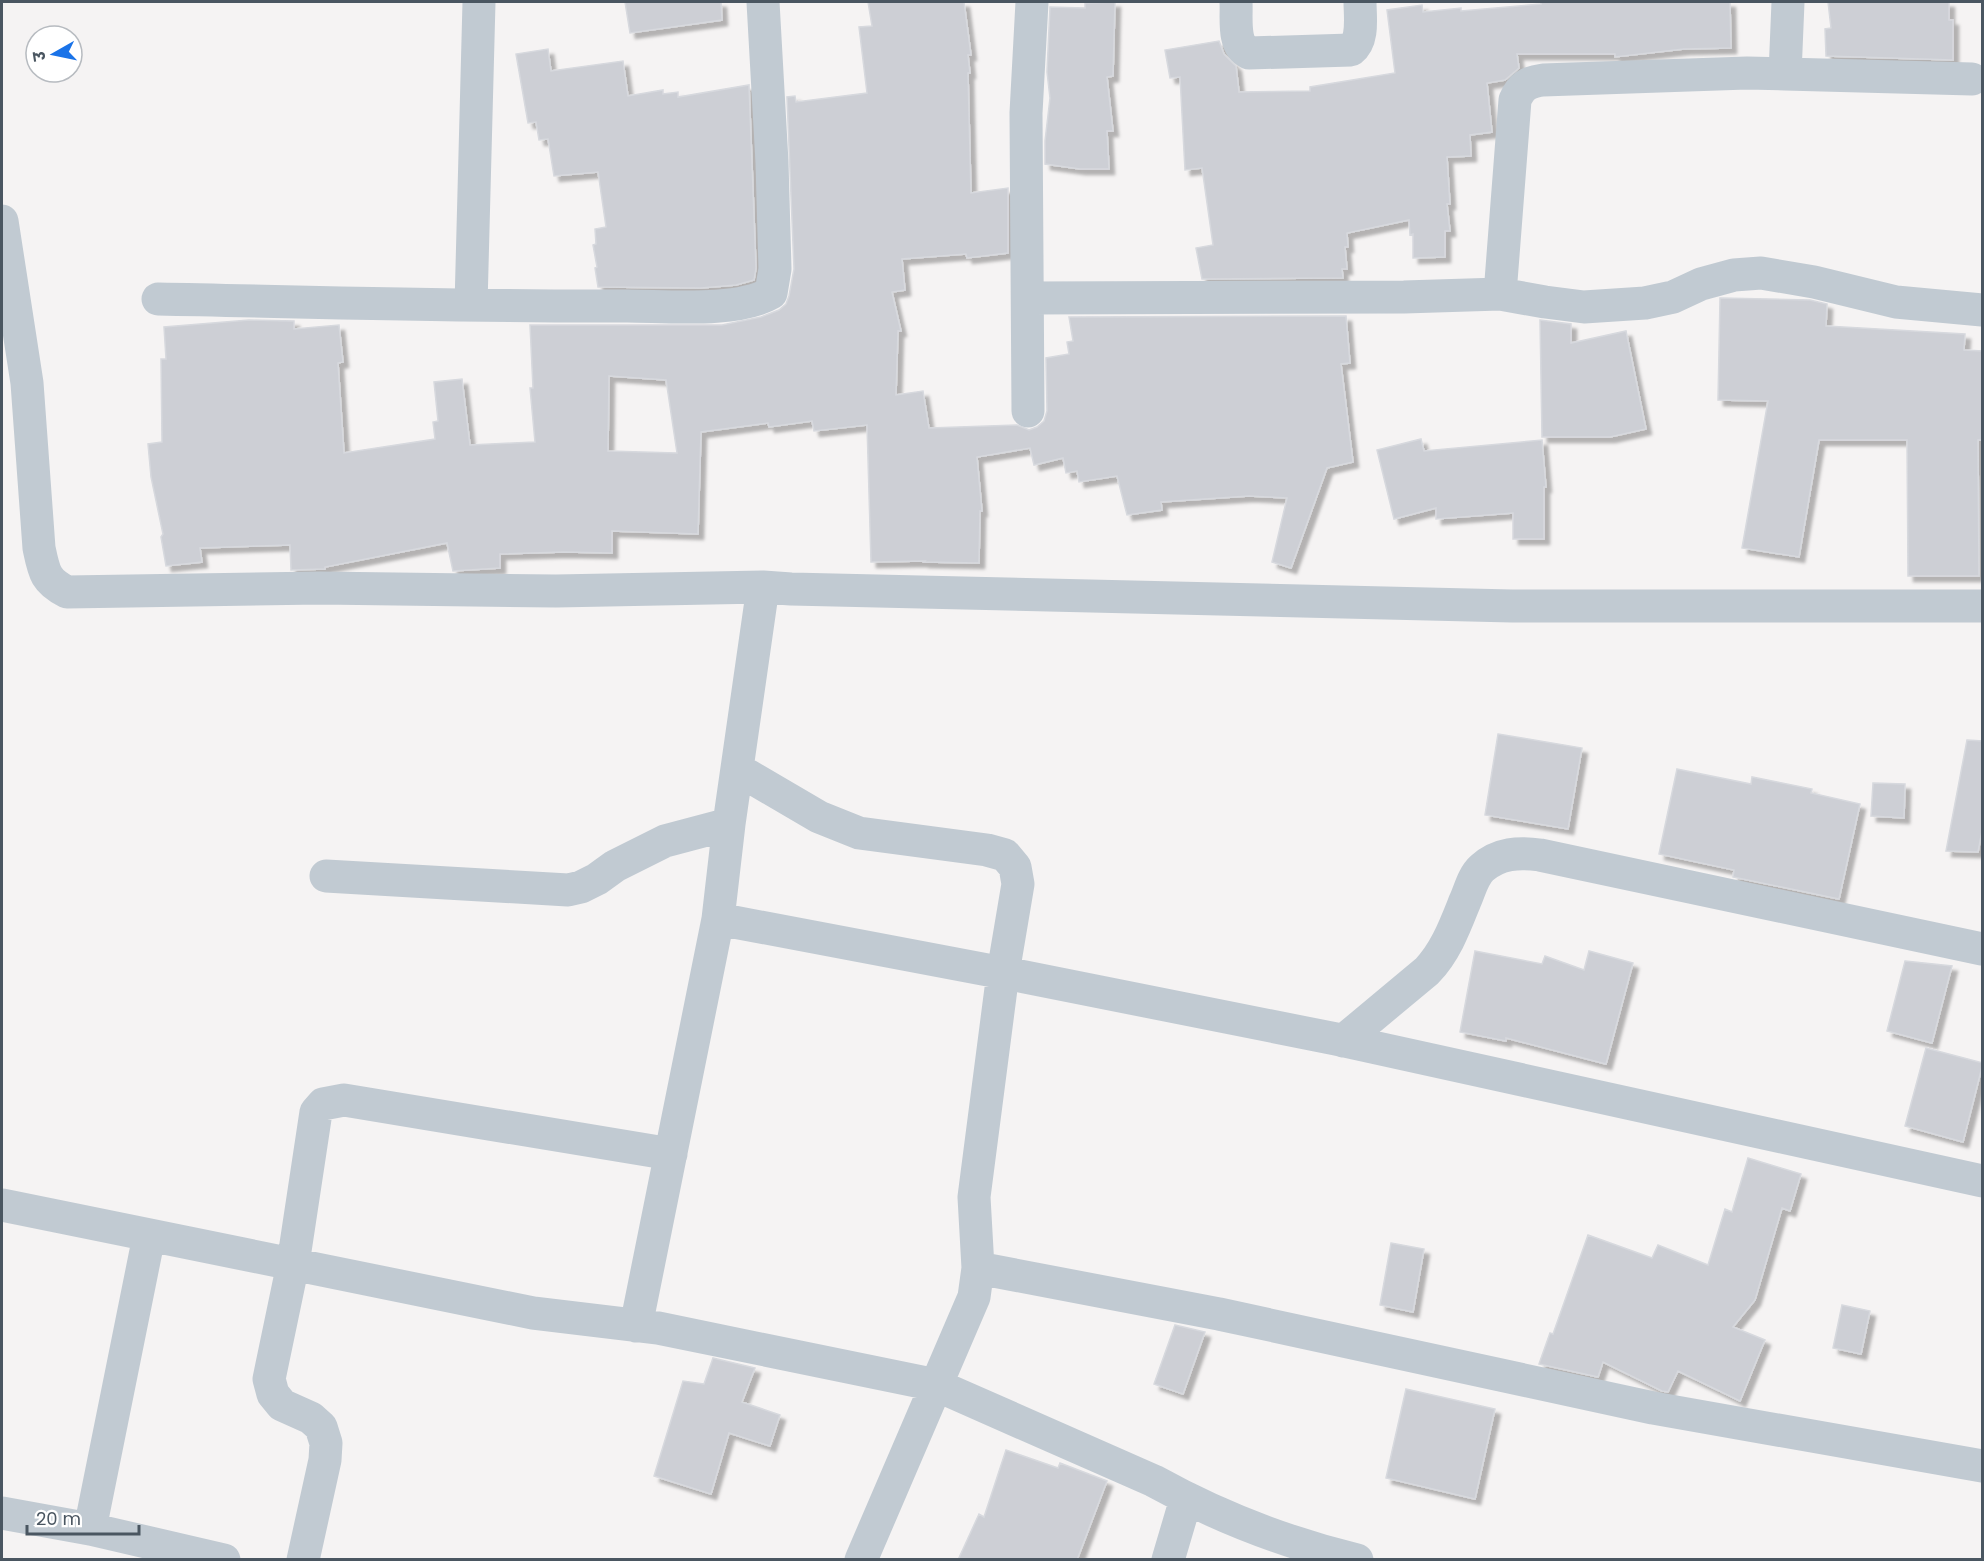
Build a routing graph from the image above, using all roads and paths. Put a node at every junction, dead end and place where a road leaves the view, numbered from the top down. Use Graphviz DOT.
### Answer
graph roads {
  1 [pos="479,2"];
  2 [pos="763,2"];
  3 [pos="1032,2"];
  4 [pos="1236,2"];
  5 [pos="1360,2"];
  6 [pos="1788,2"];
  7 [pos="1785,74"];
  8 [pos="1972,79"];
  9 [pos="2,221"];
  10 [pos="1500,294"];
  11 [pos="1028,298"];
  12 [pos="158,300"];
  13 [pos="471,305"];
  14 [pos="1983,310"];
  15 [pos="1028,411"];
  16 [pos="763,587"];
  17 [pos="1983,606"];
  18 [pos="737,769"];
  19 [pos="729,824"];
  20 [pos="326,876"];
  21 [pos="718,919"];
  22 [pos="1983,950"];
  23 [pos="1003,973"];
  24 [pos="1343,1041"];
  25 [pos="671,1154"];
  26 [pos="1983,1181"];
  27 [pos="2,1205"];
  28 [pos="149,1236"];
  29 [pos="293,1264"];
  30 [pos="978,1268"];
  31 [pos="636,1326"];
  32 [pos="936,1385"];
  33 [pos="1983,1466"];
  34 [pos="1186,1499"];
  35 [pos="2,1513"];
  36 [pos="90,1529"];
  37 [pos="224,1560"];
  38 [pos="303,1560"];
  39 [pos="861,1560"];
  40 [pos="1168,1560"];
  41 [pos="1357,1560"];
  1 -- 13 [label="street"];
  2 -- 13 [label="street"];
  3 -- 11 [label="street"];
  4 -- 5 [label="street"];
  6 -- 7 [label="street"];
  7 -- 8 [label="street"];
  7 -- 10 [label="street"];
  9 -- 16 [label="street"];
  10 -- 11 [label="street"];
  10 -- 14 [label="street"];
  11 -- 15 [label="street"];
  12 -- 13 [label="street"];
  16 -- 17 [label="street"];
  16 -- 18 [label="street"];
  18 -- 19 [label="street"];
  18 -- 23 [label="street"];
  19 -- 20 [label="street"];
  19 -- 21 [label="street"];
  21 -- 23 [label="street"];
  21 -- 25 [label="street"];
  22 -- 24 [label="street"];
  23 -- 24 [label="street"];
  23 -- 30 [label="street"];
  24 -- 26 [label="street"];
  25 -- 29 [label="street"];
  25 -- 31 [label="street"];
  27 -- 28 [label="street"];
  28 -- 29 [label="street"];
  28 -- 36 [label="street"];
  29 -- 31 [label="street"];
  29 -- 38 [label="street"];
  30 -- 32 [label="street"];
  30 -- 33 [label="street"];
  31 -- 32 [label="street"];
  32 -- 34 [label="street"];
  32 -- 39 [label="street"];
  34 -- 40 [label="street"];
  34 -- 41 [label="street"];
  35 -- 36 [label="street"];
  36 -- 37 [label="street"];
}
